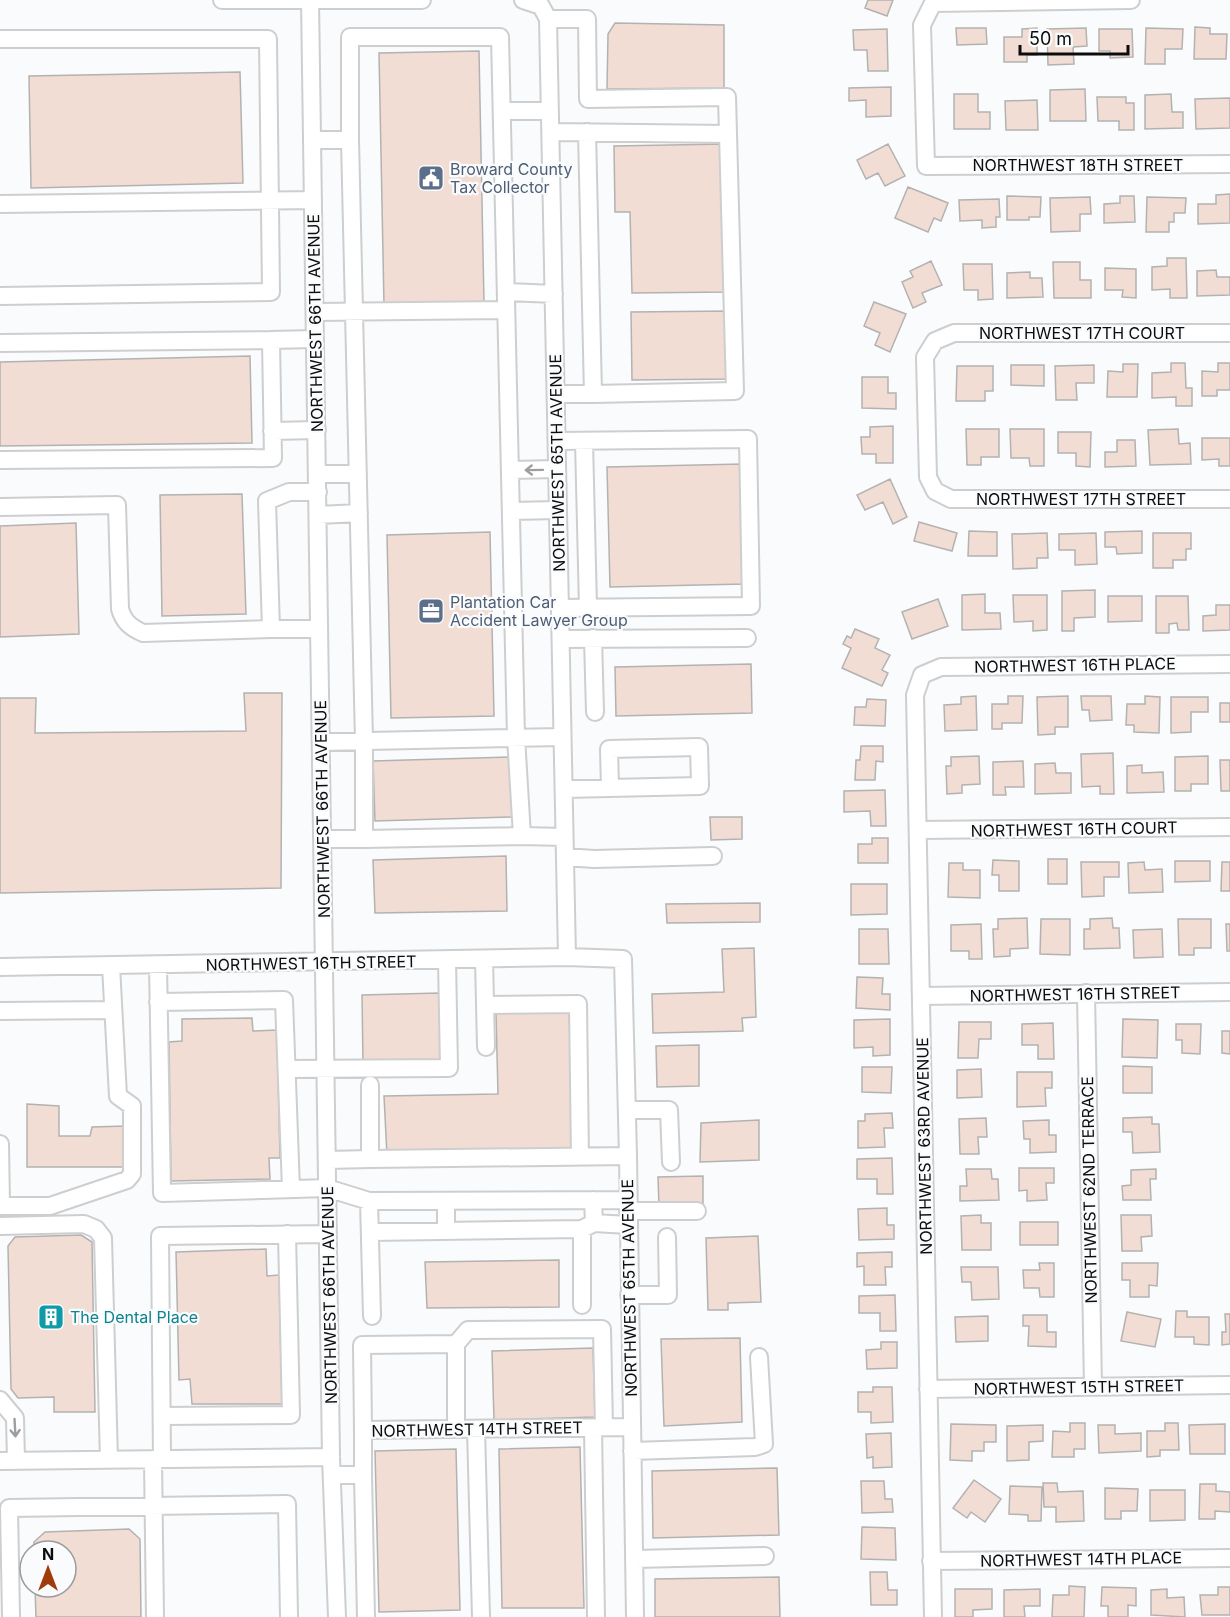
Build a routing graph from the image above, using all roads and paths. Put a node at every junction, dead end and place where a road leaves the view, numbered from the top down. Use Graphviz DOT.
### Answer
graph roads {
  1 [pos="222,0"];
  2 [pos="310,0"];
  3 [pos="422,0"];
  4 [pos="523,0"];
  5 [pos="1131,0"];
  6 [pos="545,8"];
  7 [pos="0,39"];
  8 [pos="502,111"];
  9 [pos="550,111"];
  10 [pos="551,132"];
  11 [pos="587,132"];
  12 [pos="728,134"];
  13 [pos="312,140"];
  14 [pos="350,140"];
  15 [pos="1230,164"];
  16 [pos="270,200"];
  17 [pos="313,200"];
  18 [pos="0,204"];
  19 [pos="506,292"];
  20 [pos="554,294"];
  21 [pos="0,296"];
  22 [pos="506,310"];
  23 [pos="315,312"];
  24 [pos="354,312"];
  25 [pos="1230,333"];
  26 [pos="315,339"];
  27 [pos="271,340"];
  28 [pos="0,343"];
  29 [pos="556,394"];
  30 [pos="593,394"];
  31 [pos="317,430"];
  32 [pos="272,431"];
  33 [pos="557,441"];
  34 [pos="584,441"];
  35 [pos="0,460"];
  36 [pos="557,469"];
  37 [pos="510,470"];
  38 [pos="317,474"];
  39 [pos="358,474"];
  40 [pos="935,491"];
  41 [pos="318,492"];
  42 [pos="1230,499"];
  43 [pos="0,507"];
  44 [pos="558,510"];
  45 [pos="511,511"];
  46 [pos="359,513"];
  47 [pos="318,514"];
  48 [pos="560,608"];
  49 [pos="588,608"];
  50 [pos="271,629"];
  51 [pos="320,629"];
  52 [pos="593,638"];
  53 [pos="747,638"];
  54 [pos="561,639"];
  55 [pos="1230,664"];
  56 [pos="922,675"];
  57 [pos="595,712"];
  58 [pos="516,737"];
  59 [pos="562,737"];
  60 [pos="364,741"];
  61 [pos="321,742"];
  62 [pos="610,788"];
  63 [pos="564,789"];
  64 [pos="1230,827"];
  65 [pos="918,830"];
  66 [pos="522,836"];
  67 [pos="564,837"];
  68 [pos="364,838"];
  69 [pos="323,839"];
  70 [pos="713,856"];
  71 [pos="565,857"];
  72 [pos="567,957"];
  73 [pos="484,959"];
  74 [pos="623,959"];
  75 [pos="447,960"];
  76 [pos="325,963"];
  77 [pos="158,965"];
  78 [pos="111,966"];
  79 [pos="0,967"];
  80 [pos="1230,992"];
  81 [pos="1086,993"];
  82 [pos="921,996"];
  83 [pos="158,1002"];
  84 [pos="485,1005"];
  85 [pos="114,1010"];
  86 [pos="0,1011"];
  87 [pos="486,1047"];
  88 [pos="287,1069"];
  89 [pos="326,1069"];
  90 [pos="370,1085"];
  91 [pos="627,1110"];
  92 [pos="0,1144"];
  93 [pos="628,1156"];
  94 [pos="580,1157"];
  95 [pos="327,1160"];
  96 [pos="370,1160"];
  97 [pos="671,1162"];
  98 [pos="327,1188"];
  99 [pos="291,1189"];
  100 [pos="593,1200"];
  101 [pos="369,1201"];
  102 [pos="446,1201"];
  103 [pos="697,1211"];
  104 [pos="628,1212"];
  105 [pos="0,1226"];
  106 [pos="588,1226"];
  107 [pos="446,1231"];
  108 [pos="370,1232"];
  109 [pos="287,1234"];
  110 [pos="328,1234"];
  111 [pos="667,1237"];
  112 [pos="629,1296"];
  113 [pos="582,1305"];
  114 [pos="372,1316"];
  115 [pos="630,1328"];
  116 [pos="602,1329"];
  117 [pos="456,1344"];
  118 [pos="759,1358"];
  119 [pos="1230,1385"];
  120 [pos="1093,1386"];
  121 [pos="928,1389"];
  122 [pos="0,1400"];
  123 [pos="162,1416"];
  124 [pos="631,1427"];
  125 [pos="598,1428"];
  126 [pos="456,1429"];
  127 [pos="476,1429"];
  128 [pos="363,1430"];
  129 [pos="632,1451"];
  130 [pos="331,1457"];
  131 [pos="158,1459"];
  132 [pos="109,1460"];
  133 [pos="8,1461"];
  134 [pos="332,1475"];
  135 [pos="363,1475"];
  136 [pos="154,1506"];
  137 [pos="765,1556"];
  138 [pos="1230,1558"];
  139 [pos="634,1559"];
  140 [pos="932,1561"];
  141 [pos="11,1617"];
  142 [pos="155,1617"];
  143 [pos="288,1617"];
  144 [pos="337,1617"];
  145 [pos="366,1617"];
  146 [pos="481,1617"];
  147 [pos="596,1617"];
  148 [pos="635,1617"];
  149 [pos="933,1617"];
  1 -- 2 [label="street"];
  2 -- 3 [label="street"];
  2 -- 13 [label="street, NORTHWEST 66TH AVENUE"];
  4 -- 6 [label="street"];
  5 -- 15 [label="street, NORTHWEST 18TH STREET"];
  6 -- 9 [label="street, NORTHWEST 65TH AVENUE"];
  6 -- 12 [label="street"];
  7 -- 16 [label="street"];
  8 -- 9 [label="street"];
  8 -- 14 [label="street"];
  8 -- 19 [label="street"];
  9 -- 10 [label="street, NORTHWEST 65TH AVENUE"];
  10 -- 11 [label="street"];
  10 -- 20 [label="street, NORTHWEST 65TH AVENUE"];
  11 -- 12 [label="street"];
  11 -- 30 [label="street"];
  12 -- 30 [label="street"];
  13 -- 14 [label="street"];
  13 -- 17 [label="street, NORTHWEST 66TH AVENUE"];
  14 -- 24 [label="street"];
  16 -- 17 [label="street"];
  16 -- 18 [label="street"];
  16 -- 21 [label="street"];
  17 -- 23 [label="street, NORTHWEST 66TH AVENUE"];
  19 -- 20 [label="street"];
  19 -- 22 [label="street"];
  20 -- 29 [label="street, NORTHWEST 65TH AVENUE"];
  22 -- 24 [label="street"];
  22 -- 37 [label="street"];
  23 -- 24 [label="street"];
  23 -- 26 [label="street, NORTHWEST 66TH AVENUE"];
  24 -- 39 [label="street"];
  25 -- 40 [label="street, NORTHWEST 17TH COURT"];
  26 -- 27 [label="street"];
  26 -- 31 [label="street, NORTHWEST 66TH AVENUE"];
  27 -- 28 [label="street"];
  27 -- 32 [label="street"];
  29 -- 30 [label="street"];
  29 -- 33 [label="street, NORTHWEST 65TH AVENUE"];
  31 -- 32 [label="street"];
  31 -- 38 [label="street, NORTHWEST 66TH AVENUE"];
  32 -- 35 [label="street"];
  33 -- 34 [label="street"];
  33 -- 36 [label="street, NORTHWEST 65TH AVENUE"];
  34 -- 49 [label="street"];
  34 -- 49 [label="street"];
  36 -- 37 [label="street, one-way"];
  36 -- 44 [label="street, NORTHWEST 65TH AVENUE"];
  37 -- 45 [label="street"];
  38 -- 39 [label="street"];
  38 -- 41 [label="street, NORTHWEST 66TH AVENUE"];
  39 -- 46 [label="street"];
  40 -- 42 [label="street, NORTHWEST 17TH STREET"];
  41 -- 47 [label="street, NORTHWEST 66TH AVENUE"];
  41 -- 50 [label="street"];
  43 -- 50 [label="street"];
  44 -- 45 [label="street"];
  44 -- 48 [label="street, NORTHWEST 65TH AVENUE"];
  45 -- 58 [label="street"];
  46 -- 47 [label="street"];
  46 -- 60 [label="street"];
  47 -- 51 [label="street, NORTHWEST 66TH AVENUE"];
  48 -- 49 [label="street"];
  48 -- 54 [label="street, NORTHWEST 65TH AVENUE"];
  50 -- 51 [label="street"];
  51 -- 61 [label="street, NORTHWEST 66TH AVENUE"];
  52 -- 53 [label="street"];
  52 -- 54 [label="street"];
  52 -- 57 [label="street"];
  54 -- 59 [label="street, NORTHWEST 65TH AVENUE"];
  55 -- 56 [label="street, NORTHWEST 16TH PLACE"];
  56 -- 65 [label="street, NORTHWEST 63RD AVENUE"];
  58 -- 59 [label="street"];
  58 -- 60 [label="street"];
  58 -- 66 [label="street"];
  59 -- 63 [label="street, NORTHWEST 65TH AVENUE"];
  60 -- 61 [label="street"];
  60 -- 68 [label="street"];
  61 -- 69 [label="street, NORTHWEST 66TH AVENUE"];
  62 -- 62 [label="street"];
  62 -- 63 [label="street"];
  63 -- 67 [label="street, NORTHWEST 65TH AVENUE"];
  64 -- 65 [label="street, NORTHWEST 16TH COURT"];
  65 -- 82 [label="street, NORTHWEST 63RD AVENUE"];
  66 -- 67 [label="street"];
  66 -- 68 [label="street"];
  67 -- 71 [label="street, NORTHWEST 65TH AVENUE"];
  68 -- 69 [label="street"];
  69 -- 76 [label="street, NORTHWEST 66TH AVENUE"];
  70 -- 71 [label="street"];
  71 -- 72 [label="street, NORTHWEST 65TH AVENUE"];
  72 -- 73 [label="street, NORTHWEST 16TH STREET"];
  72 -- 74 [label="street, NORTHWEST 16TH STREET"];
  73 -- 75 [label="street, NORTHWEST 16TH STREET"];
  73 -- 84 [label="street"];
  74 -- 91 [label="street, NORTHWEST 65TH AVENUE"];
  75 -- 76 [label="street, NORTHWEST 16TH STREET"];
  75 -- 89 [label="street"];
  76 -- 77 [label="street, NORTHWEST 16TH STREET"];
  76 -- 89 [label="street, NORTHWEST 66TH AVENUE"];
  77 -- 78 [label="street, NORTHWEST 16TH STREET"];
  77 -- 83 [label="street"];
  78 -- 79 [label="street, NORTHWEST 16TH STREET"];
  78 -- 85 [label="street"];
  80 -- 81 [label="street, NORTHWEST 16TH STREET"];
  81 -- 82 [label="street, NORTHWEST 16TH STREET"];
  81 -- 120 [label="street, NORTHWEST 62ND TERRACE"];
  82 -- 121 [label="street, NORTHWEST 63RD AVENUE"];
  83 -- 88 [label="street"];
  83 -- 99 [label="street"];
  84 -- 87 [label="street"];
  84 -- 94 [label="street"];
  85 -- 86 [label="street"];
  85 -- 92 [label="street"];
  88 -- 89 [label="street"];
  88 -- 99 [label="street"];
  89 -- 95 [label="street, NORTHWEST 66TH AVENUE"];
  90 -- 96 [label="street"];
  91 -- 93 [label="street, NORTHWEST 65TH AVENUE"];
  91 -- 97 [label="street"];
  93 -- 94 [label="street"];
  93 -- 104 [label="street, NORTHWEST 65TH AVENUE"];
  94 -- 96 [label="street"];
  95 -- 96 [label="street"];
  95 -- 98 [label="street, NORTHWEST 66TH AVENUE"];
  98 -- 99 [label="street"];
  98 -- 101 [label="street"];
  98 -- 110 [label="street, NORTHWEST 66TH AVENUE"];
  100 -- 102 [label="street"];
  100 -- 104 [label="street"];
  100 -- 106 [label="street"];
  101 -- 102 [label="street"];
  101 -- 108 [label="street"];
  102 -- 107 [label="street"];
  103 -- 104 [label="street"];
  104 -- 106 [label="street"];
  104 -- 112 [label="street, NORTHWEST 65TH AVENUE"];
  105 -- 132 [label="street"];
  106 -- 107 [label="street"];
  106 -- 113 [label="street"];
  107 -- 108 [label="street"];
  108 -- 114 [label="street"];
  109 -- 110 [label="street"];
  109 -- 123 [label="street"];
  109 -- 123 [label="street"];
  110 -- 130 [label="street, NORTHWEST 66TH AVENUE"];
  111 -- 112 [label="street"];
  112 -- 115 [label="street, NORTHWEST 65TH AVENUE"];
  115 -- 116 [label="street"];
  115 -- 124 [label="street, NORTHWEST 65TH AVENUE"];
  116 -- 117 [label="street"];
  116 -- 125 [label="street"];
  117 -- 126 [label="street"];
  117 -- 128 [label="street"];
  118 -- 129 [label="street"];
  119 -- 120 [label="street, NORTHWEST 15TH STREET"];
  120 -- 121 [label="street, NORTHWEST 15TH STREET"];
  121 -- 140 [label="street, NORTHWEST 63RD AVENUE"];
  122 -- 133 [label="street, one-way"];
  123 -- 131 [label="street"];
  124 -- 125 [label="street, NORTHWEST 14TH STREET"];
  124 -- 129 [label="street, NORTHWEST 65TH AVENUE"];
  125 -- 127 [label="street, NORTHWEST 14TH STREET"];
  125 -- 147 [label="street"];
  126 -- 127 [label="street, NORTHWEST 14TH STREET"];
  126 -- 128 [label="street, NORTHWEST 14TH STREET"];
  127 -- 146 [label="street"];
  128 -- 135 [label="street, NORTHWEST 14TH STREET"];
  129 -- 139 [label="street, NORTHWEST 65TH AVENUE"];
  130 -- 131 [label="street"];
  130 -- 134 [label="street, NORTHWEST 66TH AVENUE"];
  131 -- 132 [label="street"];
  131 -- 136 [label="street"];
  132 -- 133 [label="street"];
  134 -- 135 [label="street"];
  134 -- 144 [label="street, NORTHWEST 66TH AVENUE"];
  135 -- 145 [label="street, NORTHWEST 14TH STREET"];
  136 -- 141 [label="street"];
  136 -- 142 [label="street"];
  136 -- 143 [label="street"];
  137 -- 139 [label="street"];
  138 -- 140 [label="street, NORTHWEST 14TH PLACE"];
  139 -- 148 [label="street, NORTHWEST 65TH AVENUE"];
  140 -- 149 [label="street, NORTHWEST 63RD AVENUE"];
}
